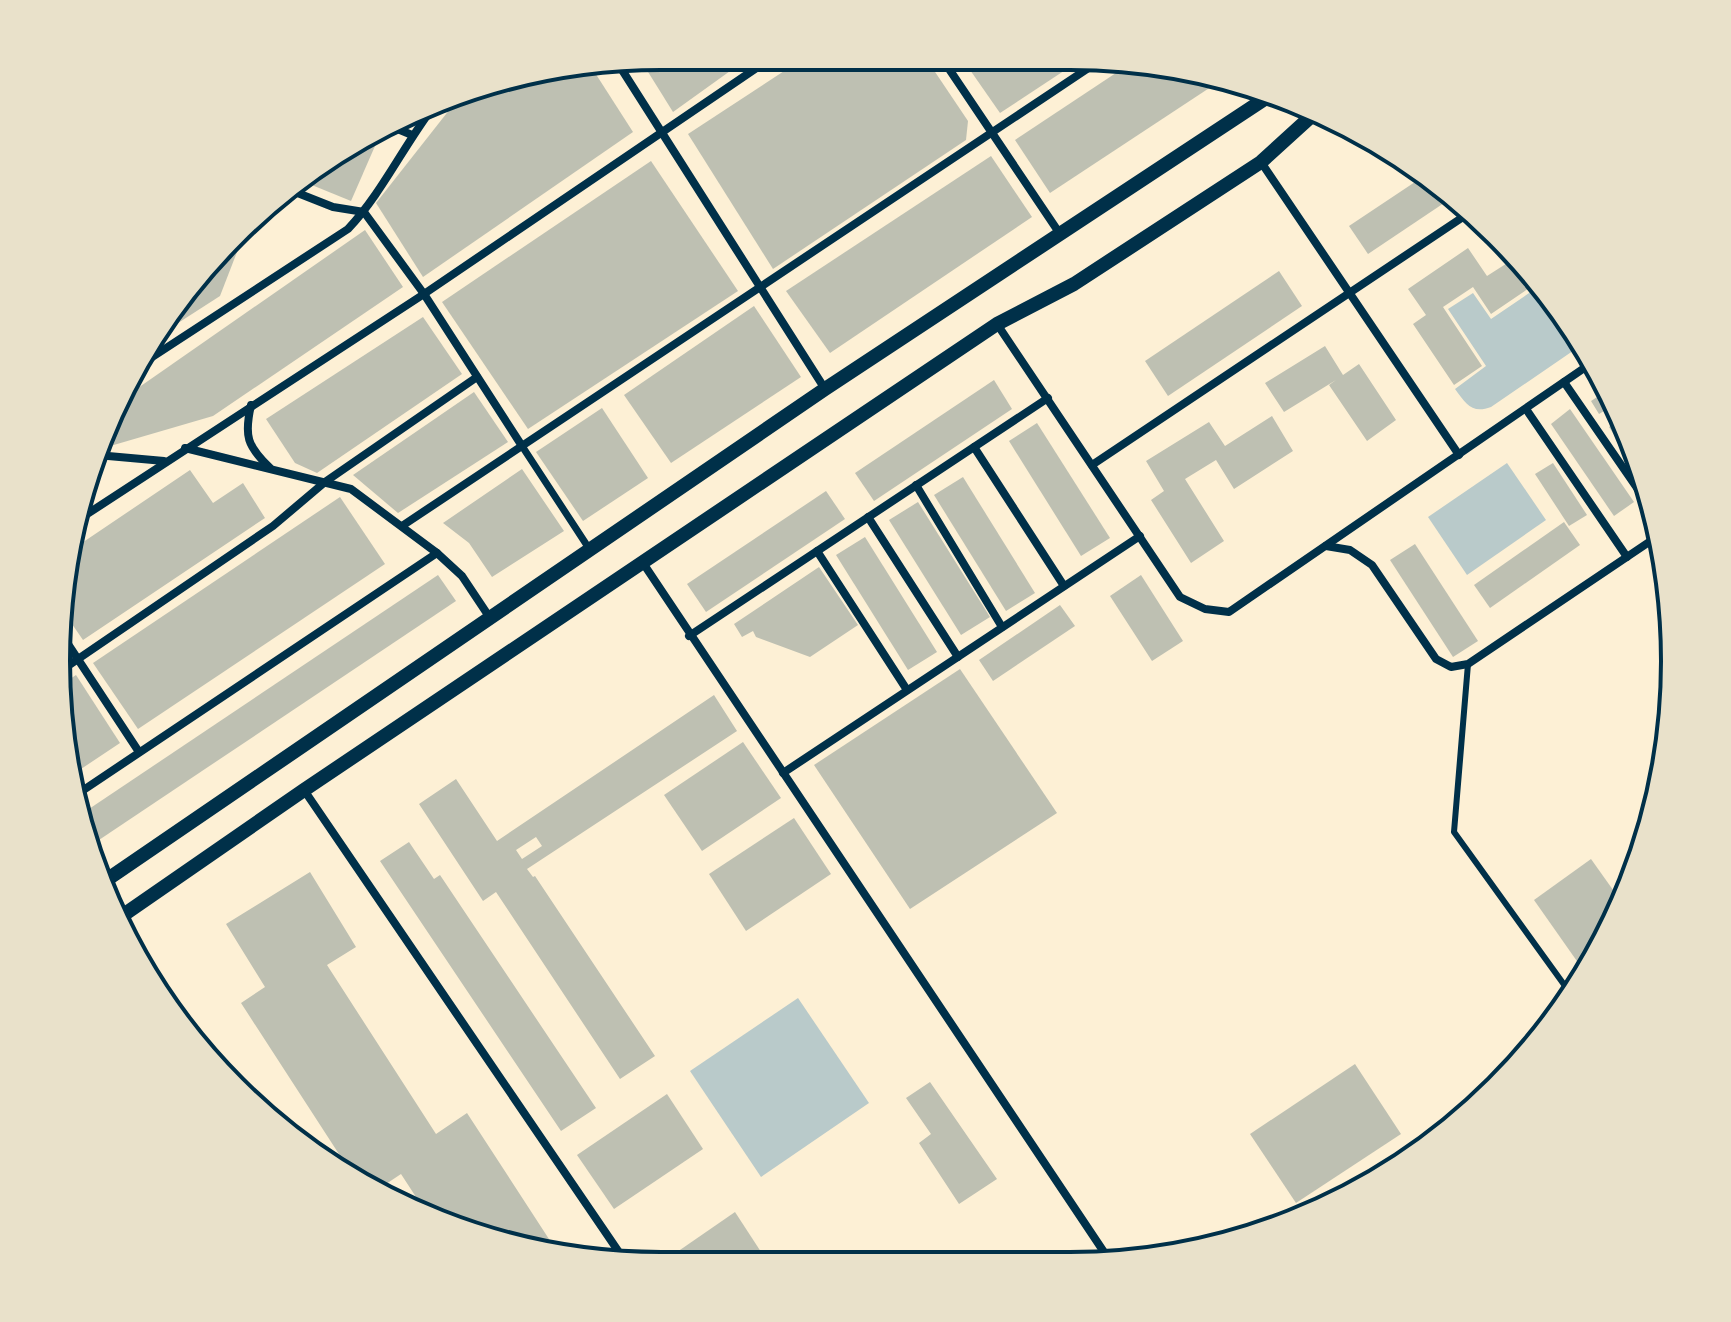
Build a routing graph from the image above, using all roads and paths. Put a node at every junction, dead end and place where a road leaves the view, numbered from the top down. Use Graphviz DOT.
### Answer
graph roads {
  1 [pos="753,70"];
  2 [pos="950,70"];
  3 [pos="1085,70"];
  4 [pos="623,71"];
  5 [pos="1261,101"];
  6 [pos="423,120"];
  7 [pos="1307,120"];
  8 [pos="401,130"];
  9 [pos="661,131"];
  10 [pos="992,134"];
  11 [pos="412,135"];
  12 [pos="1261,162"];
  13 [pos="299,194"];
  14 [pos="364,212"];
  15 [pos="1461,218"];
  16 [pos="1060,234"];
  17 [pos="761,288"];
  18 [pos="1350,293"];
  19 [pos="424,294"];
  20 [pos="997,324"];
  21 [pos="156,355"];
  22 [pos="1583,369"];
  23 [pos="477,377"];
  24 [pos="1564,382"];
  25 [pos="825,389"];
  26 [pos="1048,398"];
  27 [pos="251,405"];
  28 [pos="1526,409"];
  29 [pos="522,446"];
  30 [pos="974,447"];
  31 [pos="185,448"];
  32 [pos="1459,455"];
  33 [pos="107,456"];
  34 [pos="165,461"];
  35 [pos="1092,465"];
  36 [pos="271,468"];
  37 [pos="325,482"];
  38 [pos="1634,483"];
  39 [pos="916,485"];
  40 [pos="89,513"];
  41 [pos="868,517"];
  42 [pos="402,526"];
  43 [pos="1140,536"];
  44 [pos="1649,542"];
  45 [pos="1325,546"];
  46 [pos="590,550"];
  47 [pos="817,551"];
  48 [pos="437,553"];
  49 [pos="1627,557"];
  50 [pos="643,563"];
  51 [pos="1064,586"];
  52 [pos="490,618"];
  53 [pos="1002,627"];
  54 [pos="689,636"];
  55 [pos="70,648"];
  56 [pos="958,657"];
  57 [pos="78,660"];
  58 [pos="1468,664"];
  59 [pos="70,665"];
  60 [pos="907,690"];
  61 [pos="139,752"];
  62 [pos="783,773"];
  63 [pos="84,789"];
  64 [pos="304,790"];
  65 [pos="111,877"];
  66 [pos="127,913"];
  67 [pos="1564,984"];
  68 [pos="618,1251"];
  69 [pos="1103,1251"];
  1 -- 9 [label="street"];
  2 -- 10 [label="street"];
  3 -- 10 [label="street"];
  4 -- 9 [label="street"];
  5 -- 16 [label="street"];
  6 -- 11 [label="street"];
  7 -- 12 [label="street"];
  8 -- 11 [label="street"];
  9 -- 17 [label="street"];
  9 -- 19 [label="street"];
  10 -- 16 [label="street"];
  10 -- 17 [label="street"];
  11 -- 14 [label="street"];
  12 -- 18 [label="street"];
  12 -- 20 [label="street"];
  13 -- 14 [label="street"];
  14 -- 19 [label="street"];
  14 -- 21 [label="street"];
  15 -- 18 [label="street"];
  16 -- 25 [label="street"];
  17 -- 25 [label="street"];
  17 -- 29 [label="street"];
  18 -- 32 [label="street"];
  18 -- 35 [label="street"];
  19 -- 23 [label="street"];
  19 -- 27 [label="street"];
  20 -- 26 [label="street"];
  20 -- 50 [label="street"];
  22 -- 24 [label="street"];
  23 -- 29 [label="street"];
  23 -- 37 [label="street"];
  24 -- 28 [label="street"];
  24 -- 38 [label="street"];
  25 -- 46 [label="street"];
  26 -- 30 [label="street"];
  26 -- 35 [label="street"];
  27 -- 31 [label="street"];
  27 -- 36 [label="street"];
  28 -- 32 [label="street"];
  28 -- 49 [label="street"];
  29 -- 42 [label="street"];
  29 -- 46 [label="street"];
  30 -- 39 [label="street"];
  30 -- 51 [label="street"];
  31 -- 34 [label="street"];
  31 -- 36 [label="street"];
  32 -- 45 [label="street"];
  33 -- 34 [label="street"];
  34 -- 40 [label="street"];
  35 -- 43 [label="street"];
  36 -- 37 [label="street"];
  37 -- 42 [label="street"];
  37 -- 57 [label="street"];
  39 -- 41 [label="street"];
  39 -- 53 [label="street"];
  41 -- 47 [label="street"];
  41 -- 56 [label="street"];
  42 -- 48 [label="street"];
  43 -- 45 [label="street"];
  43 -- 51 [label="street"];
  44 -- 49 [label="street"];
  45 -- 58 [label="street"];
  46 -- 52 [label="street"];
  47 -- 54 [label="street"];
  47 -- 60 [label="street"];
  48 -- 52 [label="street"];
  48 -- 61 [label="street"];
  49 -- 58 [label="street"];
  50 -- 54 [label="street"];
  50 -- 64 [label="street"];
  51 -- 53 [label="street"];
  52 -- 65 [label="street"];
  53 -- 56 [label="street"];
  54 -- 62 [label="street"];
  55 -- 57 [label="street"];
  56 -- 60 [label="street"];
  57 -- 59 [label="street"];
  57 -- 61 [label="street"];
  58 -- 67 [label="lane"];
  60 -- 62 [label="street"];
  61 -- 63 [label="street"];
  62 -- 69 [label="street"];
  64 -- 66 [label="street"];
  64 -- 68 [label="street"];
}
